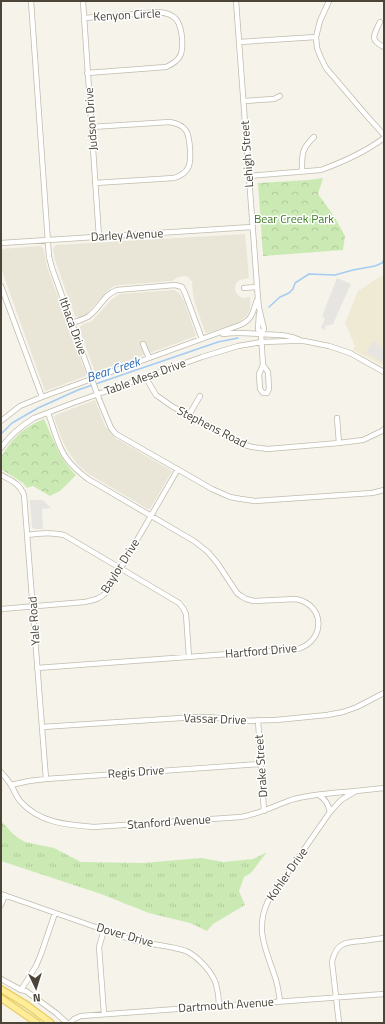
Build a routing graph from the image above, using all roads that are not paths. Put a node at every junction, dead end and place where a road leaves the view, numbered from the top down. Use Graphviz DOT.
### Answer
graph roads {
  1 [pos="31,1"];
  2 [pos="83,1"];
  3 [pos="236,1"];
  4 [pos="328,1"];
  5 [pos="84,18"];
  6 [pos="380,22"];
  7 [pos="316,36"];
  8 [pos="239,42"];
  9 [pos="384,47"];
  10 [pos="88,73"];
  11 [pos="280,96"];
  12 [pos="244,101"];
  13 [pos="91,128"];
  14 [pos="384,135"];
  15 [pos="314,137"];
  16 [pos="384,138"];
  17 [pos="302,172"];
  18 [pos="249,176"];
  19 [pos="95,183"];
  20 [pos="252,227"];
  21 [pos="99,237"];
  22 [pos="48,240"];
  23 [pos="1,243"];
  24 [pos="1,286"];
  25 [pos="257,287"];
  26 [pos="244,288"];
  27 [pos="258,299"];
  28 [pos="72,323"];
  29 [pos="261,334"];
  30 [pos="216,335"];
  31 [pos="202,339"];
  32 [pos="304,341"];
  33 [pos="262,342"];
  34 [pos="143,344"];
  35 [pos="149,358"];
  36 [pos="263,365"];
  37 [pos="384,372"];
  38 [pos="146,378"];
  39 [pos="93,381"];
  40 [pos="97,392"];
  41 [pos="200,396"];
  42 [pos="42,397"];
  43 [pos="48,413"];
  44 [pos="189,415"];
  45 [pos="337,418"];
  46 [pos="1,421"];
  47 [pos="384,429"];
  48 [pos="338,443"];
  49 [pos="1,448"];
  50 [pos="178,469"];
  51 [pos="1,475"];
  52 [pos="384,490"];
  53 [pos="151,516"];
  54 [pos="28,534"];
  55 [pos="120,568"];
  56 [pos="33,606"];
  57 [pos="1,609"];
  58 [pos="189,657"];
  59 [pos="37,668"];
  60 [pos="384,693"];
  61 [pos="258,720"];
  62 [pos="42,728"];
  63 [pos="261,764"];
  64 [pos="1,772"];
  65 [pos="46,779"];
  66 [pos="11,785"];
  67 [pos="384,788"];
  68 [pos="356,791"];
  69 [pos="319,795"];
  70 [pos="264,811"];
  71 [pos="330,812"];
  72 [pos="3,895"];
  73 [pos="1,905"];
  74 [pos="55,913"];
  75 [pos="104,930"];
  76 [pos="384,938"];
  77 [pos="1,979"];
  78 [pos="1,989"];
  79 [pos="21,990"];
  80 [pos="384,994"];
  81 [pos="1,998"];
  82 [pos="337,998"];
  83 [pos="280,1001"];
  84 [pos="220,1006"];
  85 [pos="104,1014"];
  86 [pos="37,1023"];
  87 [pos="51,1023"];
  88 [pos="68,1023"];
  89 [pos="339,1023"];
  1 -- 22 [label="street, Ithaca Drive"];
  2 -- 5 [label="street, Judson Drive"];
  3 -- 8 [label="street, Lehigh Street"];
  4 -- 7 [label="street"];
  5 -- 10 [label="street, Judson Drive"];
  5 -- 10 [label="street, Kenyon Circle"];
  6 -- 9 [label="street"];
  7 -- 8 [label="street"];
  7 -- 14 [label="street"];
  8 -- 12 [label="street, Lehigh Street"];
  10 -- 13 [label="street, Judson Drive"];
  11 -- 12 [label="street"];
  12 -- 18 [label="street, Lehigh Street"];
  13 -- 19 [label="street, Judson Drive"];
  13 -- 19 [label="street"];
  15 -- 17 [label="street"];
  16 -- 17 [label="street"];
  17 -- 18 [label="street"];
  18 -- 20 [label="street, Lehigh Street"];
  19 -- 21 [label="street, Judson Drive"];
  20 -- 21 [label="street, Darley Avenue"];
  20 -- 25 [label="street, Lehigh Street"];
  21 -- 22 [label="street, Darley Avenue"];
  22 -- 23 [label="street, Darley Avenue"];
  22 -- 28 [label="street, Ithaca Drive"];
  24 -- 42 [label="street"];
  25 -- 26 [label="street"];
  25 -- 27 [label="street, Lehigh Street"];
  27 -- 29 [label="street, Lehigh Street"];
  27 -- 30 [label="street, Table Mesa Drive"];
  28 -- 31 [label="street"];
  28 -- 39 [label="street, Ithaca Drive"];
  29 -- 30 [label="street, Table Mesa Drive"];
  29 -- 32 [label="street, Table Mesa Drive"];
  29 -- 33 [label="street, Lehigh Street"];
  30 -- 31 [label="street, Table Mesa Drive"];
  31 -- 35 [label="street, Table Mesa Drive"];
  32 -- 33 [label="street, Table Mesa Drive"];
  32 -- 37 [label="street, Table Mesa Drive"];
  33 -- 36 [label="street, Lehigh Street"];
  33 -- 38 [label="street, Table Mesa Drive"];
  34 -- 35 [label="street, Table Mesa Drive"];
  35 -- 39 [label="street, Table Mesa Drive"];
  36 -- 36 [label="street"];
  38 -- 40 [label="street, Table Mesa Drive"];
  38 -- 44 [label="street, Stephens Road"];
  39 -- 40 [label="street, Ithaca Drive"];
  39 -- 42 [label="street, Table Mesa Drive"];
  40 -- 43 [label="street, Table Mesa Drive"];
  40 -- 50 [label="street, Ithaca Drive"];
  41 -- 44 [label="street"];
  42 -- 46 [label="street, Table Mesa Drive"];
  43 -- 49 [label="street, Table Mesa Drive"];
  43 -- 53 [label="street, Hartford Drive"];
  44 -- 48 [label="street, Stephens Road"];
  45 -- 48 [label="street"];
  47 -- 48 [label="street, Stephens Road"];
  50 -- 52 [label="street, Ithaca Drive"];
  50 -- 53 [label="street, Baylor Drive"];
  51 -- 54 [label="street, Yale Road"];
  53 -- 55 [label="street, Baylor Drive"];
  53 -- 58 [label="street, Hartford Drive"];
  54 -- 55 [label="street"];
  54 -- 56 [label="street, Yale Road"];
  55 -- 56 [label="street, Baylor Drive"];
  55 -- 58 [label="street"];
  56 -- 57 [label="street, Baylor Drive"];
  56 -- 59 [label="street, Yale Road"];
  58 -- 59 [label="street, Hartford Drive"];
  59 -- 62 [label="street, Yale Road"];
  60 -- 61 [label="street, Vassar Drive"];
  61 -- 62 [label="street, Vassar Drive"];
  61 -- 63 [label="street, Drake Street"];
  62 -- 65 [label="street, Yale Road"];
  63 -- 65 [label="street, Regis Drive"];
  63 -- 70 [label="street, Drake Street"];
  64 -- 66 [label="street, Stanford Avenue"];
  65 -- 66 [label="street, Regis Drive"];
  66 -- 70 [label="street, Stanford Avenue"];
  67 -- 68 [label="street, Kohler Drive"];
  68 -- 69 [label="street, Stanford Avenue"];
  68 -- 71 [label="street, Kohler Drive"];
  69 -- 70 [label="street, Stanford Avenue"];
  69 -- 71 [label="street"];
  71 -- 83 [label="street, Kohler Drive"];
  72 -- 73 [label="street"];
  72 -- 74 [label="street, Dover Drive"];
  74 -- 75 [label="street, Dover Drive"];
  74 -- 79 [label="street"];
  75 -- 84 [label="street, Dover Drive"];
  75 -- 85 [label="street"];
  76 -- 82 [label="street"];
  77 -- 79 [label="street"];
  78 -- 87 [label="main road"];
  79 -- 88 [label="street"];
  80 -- 82 [label="street, Dartmouth Avenue"];
  81 -- 86 [label="main road"];
  82 -- 83 [label="street, Dartmouth Avenue"];
  82 -- 89 [label="street"];
  83 -- 84 [label="street, Dartmouth Avenue"];
  84 -- 85 [label="street, Dartmouth Avenue"];
  85 -- 88 [label="street, Dartmouth Avenue"];
}
